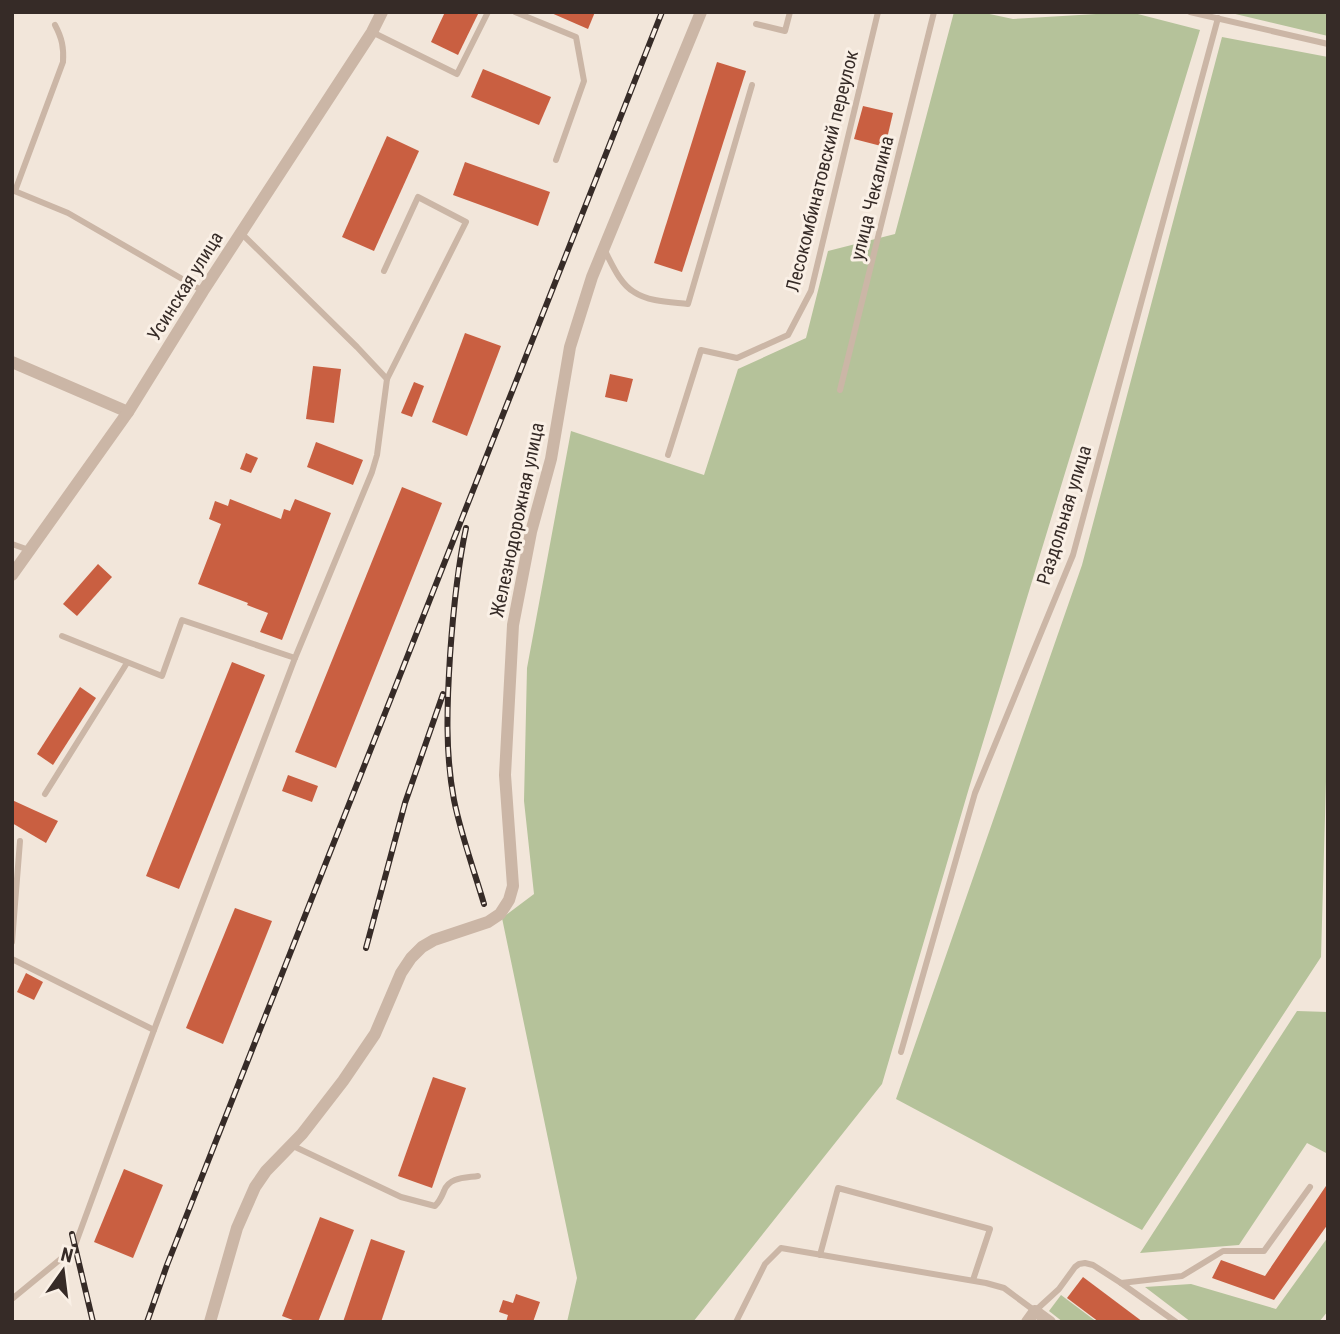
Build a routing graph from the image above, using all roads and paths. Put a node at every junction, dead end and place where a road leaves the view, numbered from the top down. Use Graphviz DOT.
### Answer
graph roads {
  1 [pos="382,12"];
  2 [pos="488,12"];
  3 [pos="516,12"];
  4 [pos="701,12"];
  5 [pos="790,12"];
  6 [pos="878,12"];
  7 [pos="934,12"];
  8 [pos="1190,12"];
  9 [pos="1218,18"];
  10 [pos="756,24"];
  11 [pos="55,26"];
  12 [pos="372,32"];
  13 [pos="1328,44"];
  14 [pos="752,85"];
  15 [pos="556,160"];
  16 [pos="13,189"];
  17 [pos="242,233"];
  18 [pos="604,250"];
  19 [pos="384,271"];
  20 [pos="203,290"];
  21 [pos="12,362"];
  22 [pos="387,379"];
  23 [pos="840,390"];
  24 [pos="128,412"];
  25 [pos="668,455"];
  26 [pos="12,544"];
  27 [pos="30,551"];
  28 [pos="12,575"];
  29 [pos="62,636"];
  30 [pos="295,658"];
  31 [pos="127,663"];
  32 [pos="45,794"];
  33 [pos="19,841"];
  34 [pos="12,942"];
  35 [pos="12,959"];
  36 [pos="154,1030"];
  37 [pos="901,1052"];
  38 [pos="291,1145"];
  39 [pos="478,1176"];
  40 [pos="1310,1187"];
  41 [pos="820,1255"];
  42 [pos="973,1280"];
  43 [pos="1121,1283"];
  44 [pos="12,1299"];
  45 [pos="1031,1316"];
  46 [pos="210,1322"];
  47 [pos="736,1322"];
  48 [pos="1050,1322"];
  49 [pos="1176,1322"];
  1 -- 12 [label="street, Усинская улица"];
  2 -- 12 [label="lane"];
  3 -- 15 [label="lane"];
  4 -- 18 [label="street, Железнодорожная улица"];
  5 -- 10 [label="lane"];
  6 -- 25 [label="lane, Лесокомбинатовский переулок"];
  7 -- 23 [label="lane, улица Чекалина"];
  8 -- 9 [label="lane"];
  9 -- 13 [label="lane"];
  9 -- 37 [label="lane, Раздольная улица"];
  11 -- 16 [label="lane"];
  12 -- 17 [label="street, Усинская улица"];
  14 -- 18 [label="lane"];
  16 -- 20 [label="lane"];
  17 -- 20 [label="street, Усинская улица"];
  17 -- 22 [label="lane"];
  18 -- 38 [label="street, Железнодорожная улица"];
  19 -- 22 [label="lane"];
  20 -- 24 [label="street, Усинская улица"];
  21 -- 24 [label="street"];
  22 -- 30 [label="lane"];
  24 -- 27 [label="street, Усинская улица"];
  26 -- 27 [label="lane"];
  27 -- 28 [label="street, Усинская улица"];
  29 -- 31 [label="lane"];
  30 -- 31 [label="lane"];
  30 -- 36 [label="lane"];
  31 -- 32 [label="lane"];
  33 -- 34 [label="lane"];
  35 -- 36 [label="lane"];
  36 -- 44 [label="lane"];
  38 -- 39 [label="lane"];
  38 -- 46 [label="street, Железнодорожная улица"];
  40 -- 43 [label="lane"];
  41 -- 42 [label="lane"];
  41 -- 42 [label="lane"];
  41 -- 47 [label="lane"];
  42 -- 45 [label="lane"];
  43 -- 45 [label="lane"];
  43 -- 49 [label="lane"];
  45 -- 48 [label="street"];
}
